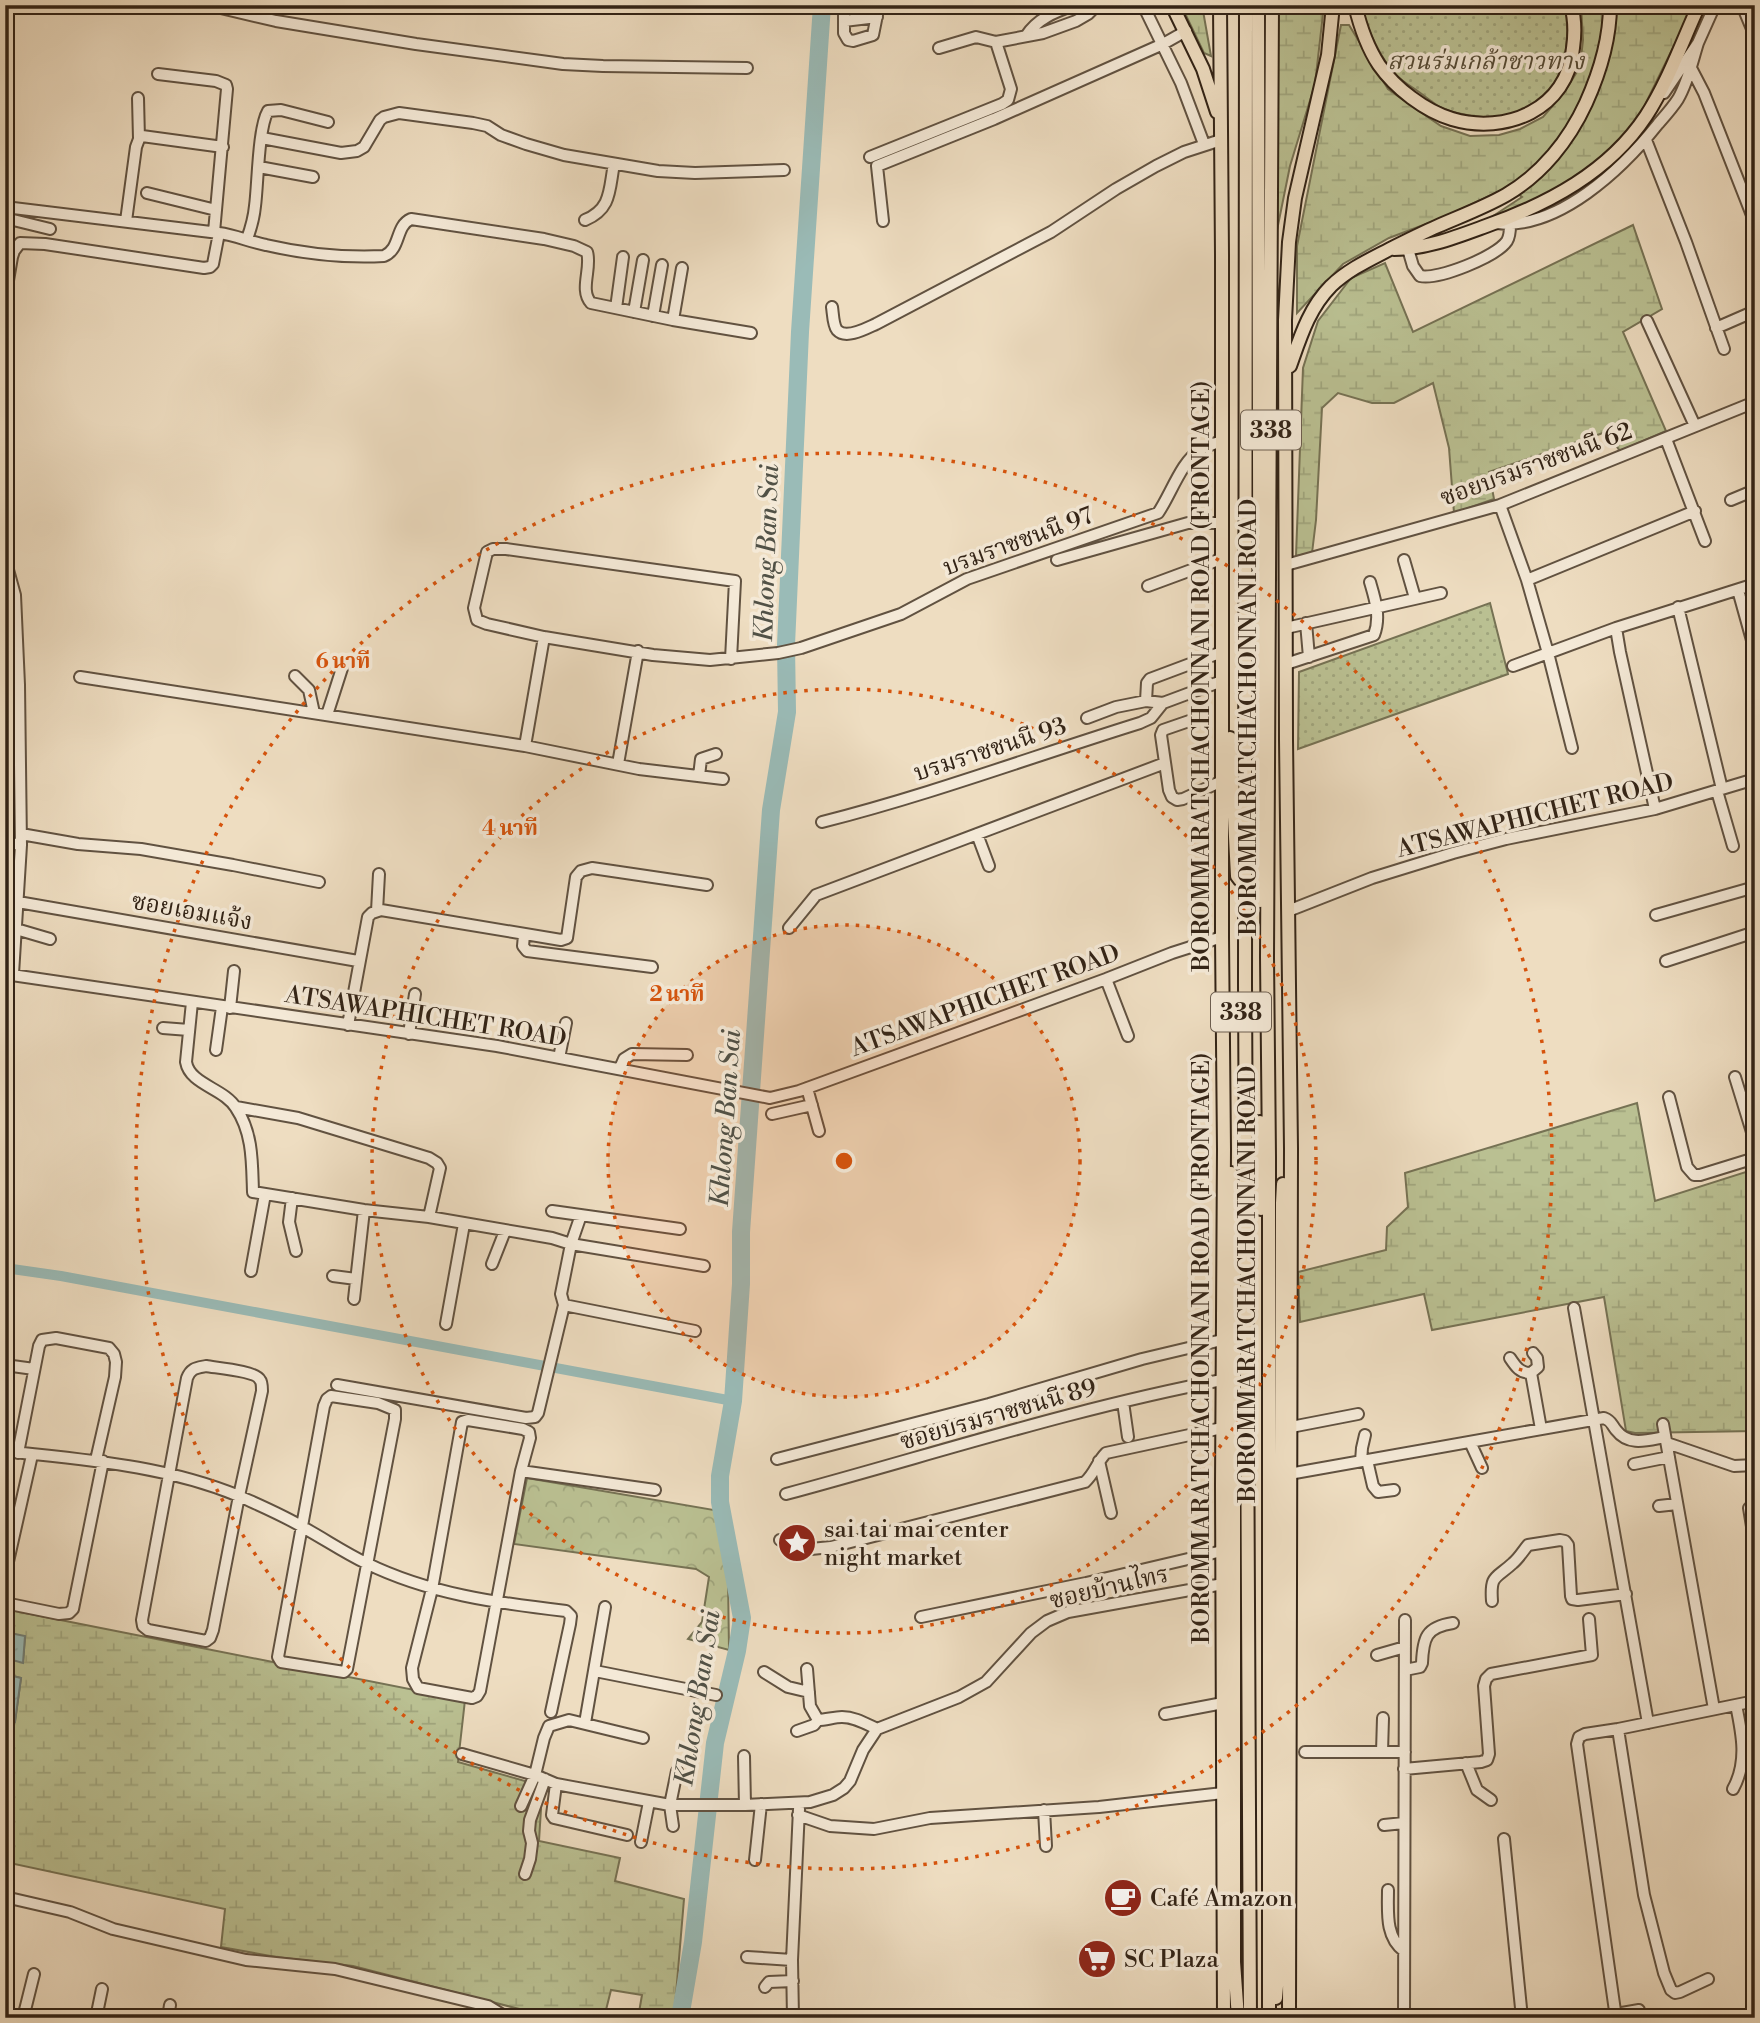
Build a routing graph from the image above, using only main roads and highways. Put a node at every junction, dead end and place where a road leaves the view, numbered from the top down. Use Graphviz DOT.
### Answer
graph roads {
  1 [pos="1172,5"];
  2 [pos="1240,5"];
  3 [pos="1246,5"];
  4 [pos="1258,5"];
  5 [pos="1272,5"];
  6 [pos="1333,5"];
  7 [pos="1354,5"];
  8 [pos="1571,5"];
  9 [pos="1610,5"];
  10 [pos="1699,5"];
  11 [pos="1219,9"];
  12 [pos="1221,134"];
  13 [pos="1391,249"];
  14 [pos="1285,320"];
  15 [pos="1286,375"];
  16 [pos="1270,423"];
  17 [pos="1222,585"];
  18 [pos="1286,740"];
  19 [pos="1269,855"];
  20 [pos="1240,880"];
  21 [pos="1222,1050"];
  22 [pos="1290,1110"];
  23 [pos="1224,2018"];
  24 [pos="1238,2018"];
  25 [pos="1244,2018"];
  26 [pos="1250,2018"];
  27 [pos="1263,2018"];
  28 [pos="1269,2018"];
  29 [pos="1275,2018"];
  30 [pos="1289,2018"];
  1 -- 12 [label="main road"];
  2 -- 20 [label="main road, BOROMMARATCHACHONNANI ROAD / 338"];
  3 -- 26 [label="main road, 338"];
  4 -- 27 [label="main road, 338"];
  5 -- 16 [label="main road, BOROMMARATCHACHONNANI ROAD / 338"];
  6 -- 14 [label="main road, 338"];
  7 -- 8 [label="main road"];
  9 -- 13 [label="main road"];
  10 -- 13 [label="main road"];
  11 -- 12 [label="main road, BOROMMARATCHACHONNANI ROAD (FRONTAGE) / 338"];
  12 -- 17 [label="main road, BOROMMARATCHACHONNANI ROAD (FRONTAGE) / 338"];
  13 -- 15 [label="main road"];
  14 -- 15 [label="main road, 338"];
  14 -- 16 [label="main road"];
  15 -- 18 [label="main road, 338"];
  16 -- 19 [label="main road, BOROMMARATCHACHONNANI ROAD / 338"];
  17 -- 20 [label="main road"];
  17 -- 21 [label="main road, BOROMMARATCHACHONNANI ROAD (FRONTAGE) / 338"];
  18 -- 19 [label="main road"];
  18 -- 22 [label="main road, 338"];
  19 -- 28 [label="main road, BOROMMARATCHACHONNANI ROAD / 338"];
  20 -- 25 [label="main road, BOROMMARATCHACHONNANI ROAD / 338"];
  21 -- 23 [label="main road, BOROMMARATCHACHONNANI ROAD (FRONTAGE) / 338"];
  21 -- 24 [label="main road"];
  22 -- 29 [label="main road"];
  22 -- 30 [label="main road, 338"];
}
